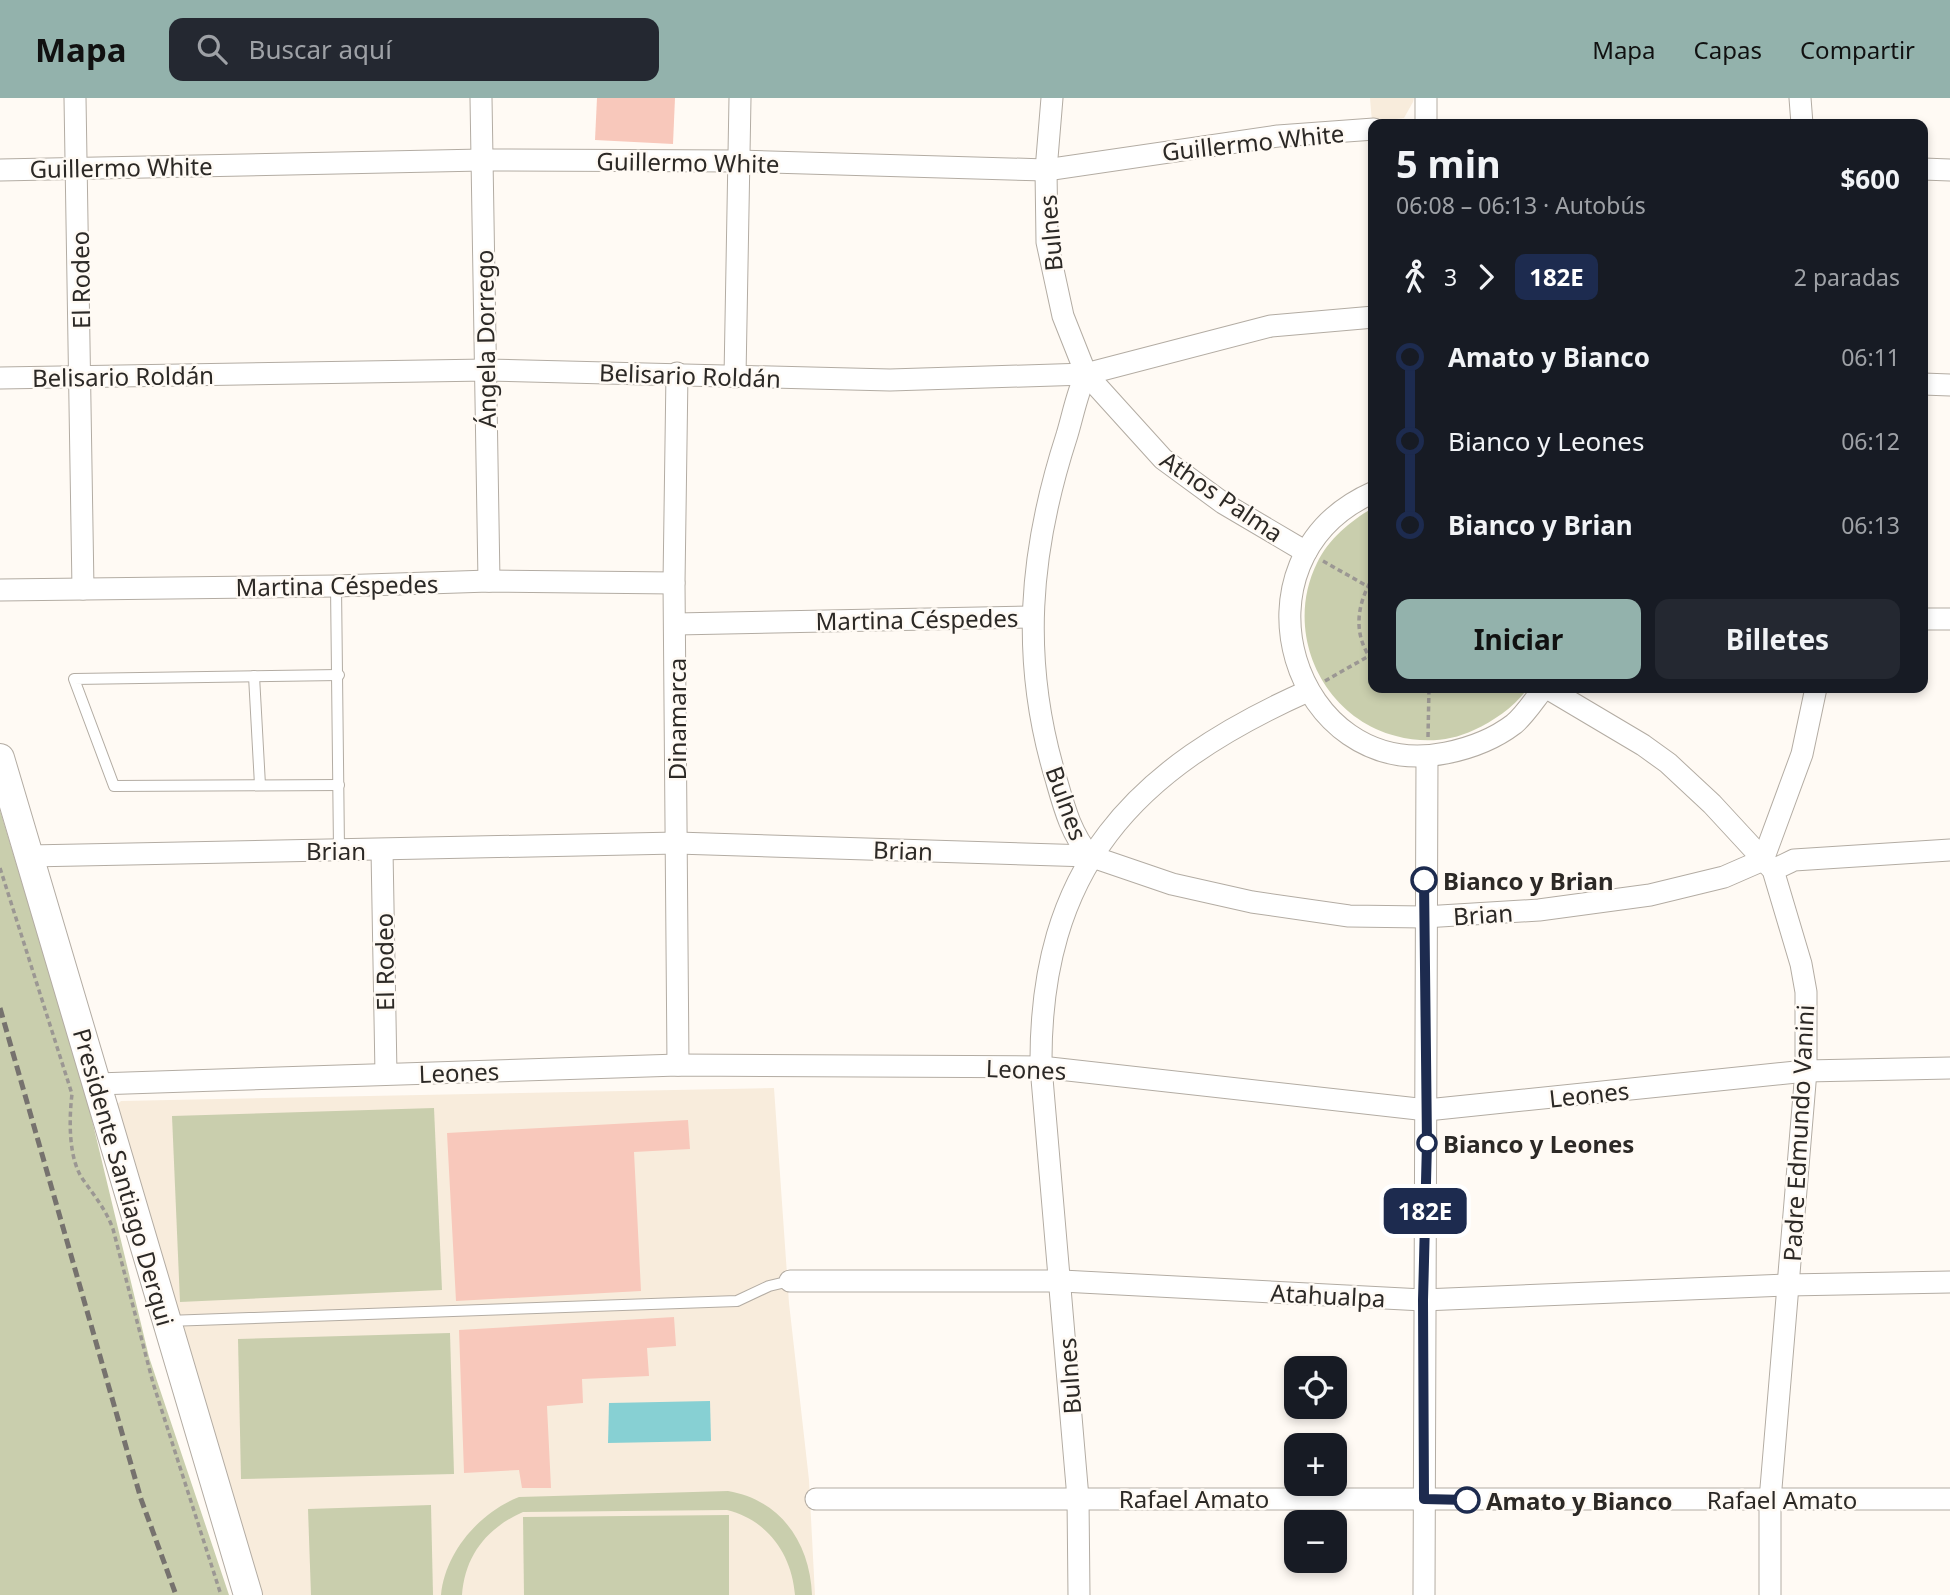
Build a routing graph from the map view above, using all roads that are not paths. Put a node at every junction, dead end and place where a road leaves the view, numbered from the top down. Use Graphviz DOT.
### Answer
graph roads {
  1 [pos="75,98"];
  2 [pos="481,98"];
  3 [pos="740,98"];
  4 [pos="1052,98"];
  5 [pos="1426,98"];
  6 [pos="1800,98"];
  7 [pos="1426,119"];
  8 [pos="1802,119"];
  9 [pos="1368,129"];
  10 [pos="482,160"];
  11 [pos="738,161"];
  12 [pos="79,167"];
  13 [pos="1928,169"];
  14 [pos="0,170"];
  15 [pos="1046,170"];
  16 [pos="1950,170"];
  17 [pos="1368,318"];
  18 [pos="486,370"];
  19 [pos="677,373"];
  20 [pos="1086,374"];
  21 [pos="82,376"];
  22 [pos="735,377"];
  23 [pos="0,378"];
  24 [pos="1928,384"];
  25 [pos="1950,385"];
  26 [pos="1368,495"];
  27 [pos="1306,552"];
  28 [pos="489,581"];
  29 [pos="674,583"];
  30 [pos="336,586"];
  31 [pos="83,589"];
  32 [pos="0,590"];
  33 [pos="1031,617"];
  34 [pos="1928,619"];
  35 [pos="1950,619"];
  36 [pos="676,624"];
  37 [pos="339,675"];
  38 [pos="254,676"];
  39 [pos="1308,691"];
  40 [pos="1542,693"];
  41 [pos="1555,693"];
  42 [pos="1815,693"];
  43 [pos="1427,757"];
  44 [pos="0,758"];
  45 [pos="260,785"];
  46 [pos="339,785"];
  47 [pos="677,843"];
  48 [pos="339,849"];
  49 [pos="382,850"];
  50 [pos="1950,850"];
  51 [pos="29,856"];
  52 [pos="1090,856"];
  53 [pos="1768,865"];
  54 [pos="1424,917"];
  55 [pos="678,1065"];
  56 [pos="1041,1067"];
  57 [pos="1950,1068"];
  58 [pos="1806,1071"];
  59 [pos="386,1074"];
  60 [pos="97,1084"];
  61 [pos="1427,1110"];
  62 [pos="790,1281"];
  63 [pos="1062,1281"];
  64 [pos="1950,1282"];
  65 [pos="1788,1285"];
  66 [pos="1423,1300"];
  67 [pos="166,1321"];
  68 [pos="1078,1498"];
  69 [pos="816,1499"];
  70 [pos="1424,1499"];
  71 [pos="1950,1499"];
  72 [pos="1770,1500"];
  73 [pos="248,1595"];
  74 [pos="1079,1595"];
  75 [pos="1424,1595"];
  76 [pos="1770,1595"];
  1 -- 12 [label="street, El Rodeo"];
  2 -- 10 [label="street, Ángela Dorrego"];
  3 -- 11 [label="street"];
  4 -- 15 [label="street, Bulnes"];
  5 -- 7 [label="street"];
  6 -- 8 [label="street"];
  9 -- 15 [label="street, Guillermo White"];
  10 -- 11 [label="street, Guillermo White"];
  10 -- 12 [label="street, Guillermo White"];
  10 -- 18 [label="street, Ángela Dorrego"];
  11 -- 15 [label="street, Guillermo White"];
  11 -- 22 [label="street"];
  12 -- 14 [label="street, Guillermo White"];
  12 -- 21 [label="street, El Rodeo"];
  13 -- 16 [label="street"];
  15 -- 20 [label="street, Bulnes"];
  17 -- 20 [label="street, Belisario Roldán"];
  18 -- 19 [label="street, Belisario Roldán"];
  18 -- 21 [label="street, Belisario Roldán"];
  18 -- 28 [label="street, Ángela Dorrego"];
  19 -- 22 [label="street, Belisario Roldán"];
  19 -- 29 [label="street, Dinamarca"];
  20 -- 22 [label="street, Belisario Roldán"];
  20 -- 27 [label="street, Athos Palma"];
  20 -- 33 [label="street, Bulnes"];
  21 -- 23 [label="street, Belisario Roldán"];
  21 -- 31 [label="street, El Rodeo"];
  24 -- 25 [label="street"];
  26 -- 27 [label="street"];
  27 -- 39 [label="street"];
  28 -- 29 [label="street, Martina Céspedes"];
  28 -- 30 [label="street, Martina Céspedes"];
  29 -- 36 [label="street, Dinamarca"];
  30 -- 31 [label="street, Martina Céspedes"];
  30 -- 37 [label="lane"];
  31 -- 32 [label="street, Martina Céspedes"];
  33 -- 36 [label="street, Martina Céspedes"];
  33 -- 52 [label="street, Bulnes"];
  34 -- 35 [label="street"];
  36 -- 47 [label="street, Dinamarca"];
  37 -- 38 [label="lane"];
  37 -- 46 [label="lane"];
  38 -- 45 [label="lane"];
  38 -- 45 [label="lane"];
  39 -- 43 [label="street"];
  39 -- 52 [label="street"];
  40 -- 43 [label="street"];
  41 -- 53 [label="street"];
  42 -- 53 [label="street"];
  43 -- 54 [label="street"];
  44 -- 51 [label="street, Presidente Santiago Derqui"];
  45 -- 46 [label="lane"];
  46 -- 48 [label="lane"];
  47 -- 49 [label="street, Brian"];
  47 -- 52 [label="street, Brian"];
  47 -- 55 [label="street, Dinamarca"];
  48 -- 49 [label="street, Brian"];
  48 -- 51 [label="street, Brian"];
  49 -- 59 [label="street, El Rodeo"];
  50 -- 53 [label="street, Brian"];
  51 -- 60 [label="street, Presidente Santiago Derqui"];
  52 -- 54 [label="street, Brian"];
  52 -- 56 [label="street, Bulnes"];
  53 -- 54 [label="street, Brian"];
  53 -- 58 [label="street, Padre Edmundo Vanini"];
  54 -- 61 [label="street"];
  55 -- 56 [label="street, Leones"];
  55 -- 59 [label="street, Leones"];
  56 -- 61 [label="street, Leones"];
  56 -- 63 [label="street, Bulnes"];
  57 -- 58 [label="street, Leones"];
  58 -- 61 [label="street, Leones"];
  58 -- 65 [label="street, Padre Edmundo Vanini"];
  59 -- 60 [label="street, Leones"];
  60 -- 67 [label="street, Presidente Santiago Derqui"];
  61 -- 66 [label="street"];
  62 -- 63 [label="street, Atahualpa"];
  62 -- 67 [label="lane"];
  63 -- 66 [label="street, Atahualpa"];
  63 -- 68 [label="street, Bulnes"];
  64 -- 65 [label="street, Atahualpa"];
  65 -- 66 [label="street, Atahualpa"];
  65 -- 72 [label="street, Padre Edmundo Vanini"];
  66 -- 70 [label="street"];
  67 -- 73 [label="street, Presidente Santiago Derqui"];
  68 -- 69 [label="street, Rafael Amato"];
  68 -- 70 [label="street, Rafael Amato"];
  68 -- 74 [label="street, Bulnes"];
  70 -- 72 [label="street, Rafael Amato"];
  70 -- 75 [label="street"];
  71 -- 72 [label="street, Rafael Amato"];
  72 -- 76 [label="street, Padre Edmundo Vanini"];
}
